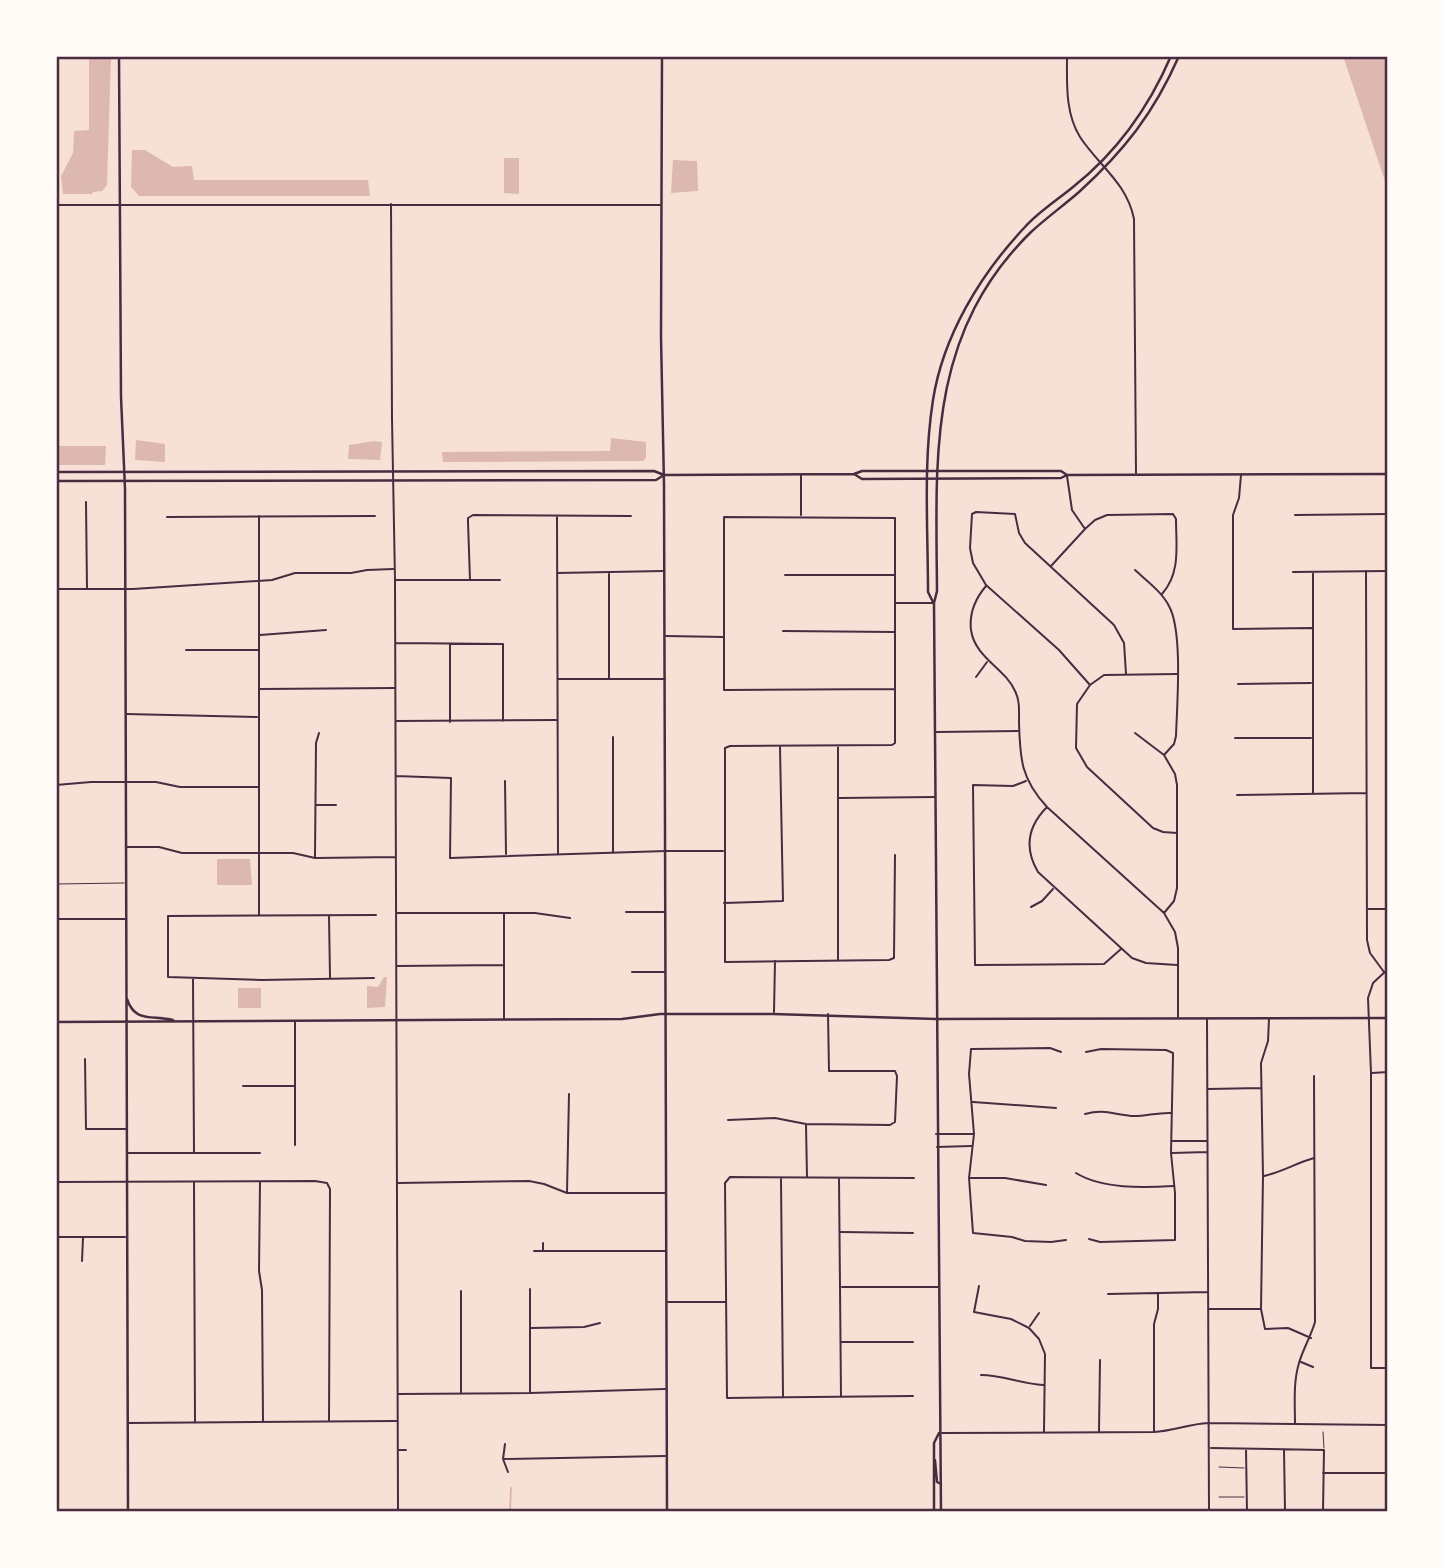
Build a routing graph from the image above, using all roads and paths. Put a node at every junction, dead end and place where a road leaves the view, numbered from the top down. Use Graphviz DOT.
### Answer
graph roads {
  1 [pos="119,56"];
  2 [pos="662,56"];
  3 [pos="1067,56"];
  4 [pos="1171,56"];
  5 [pos="1179,56"];
  6 [pos="1101,162"];
  7 [pos="1105,167"];
  8 [pos="391,204"];
  9 [pos="56,205"];
  10 [pos="121,205"];
  11 [pos="662,205"];
  12 [pos="393,471"];
  13 [pos="937,471"];
  14 [pos="56,472"];
  15 [pos="124,472"];
  16 [pos="928,472"];
  17 [pos="801,474"];
  18 [pos="854,474"];
  19 [pos="1136,474"];
  20 [pos="1241,474"];
  21 [pos="1388,474"];
  22 [pos="664,475"];
  23 [pos="1067,475"];
  24 [pos="928,479"];
  25 [pos="937,479"];
  26 [pos="56,481"];
  27 [pos="393,481"];
  28 [pos="124,482"];
  29 [pos="86,502"];
  30 [pos="1388,514"];
  31 [pos="1295,515"];
  32 [pos="258,516"];
  33 [pos="375,516"];
  34 [pos="557,516"];
  35 [pos="631,516"];
  36 [pos="801,516"];
  37 [pos="167,517"];
  38 [pos="1084,529"];
  39 [pos="1049,567"];
  40 [pos="395,569"];
  41 [pos="1135,570"];
  42 [pos="664,571"];
  43 [pos="1366,571"];
  44 [pos="1388,571"];
  45 [pos="609,572"];
  46 [pos="1293,572"];
  47 [pos="557,573"];
  48 [pos="1313,573"];
  49 [pos="785,575"];
  50 [pos="895,575"];
  51 [pos="258,580"];
  52 [pos="395,580"];
  53 [pos="470,580"];
  54 [pos="500,580"];
  55 [pos="986,585"];
  56 [pos="56,589"];
  57 [pos="87,589"];
  58 [pos="125,589"];
  59 [pos="1161,595"];
  60 [pos="895,603"];
  61 [pos="933,603"];
  62 [pos="1312,628"];
  63 [pos="326,631"];
  64 [pos="783,631"];
  65 [pos="895,632"];
  66 [pos="259,635"];
  67 [pos="665,636"];
  68 [pos="725,637"];
  69 [pos="395,643"];
  70 [pos="450,643"];
  71 [pos="186,649"];
  72 [pos="259,649"];
  73 [pos="988,661"];
  74 [pos="1126,674"];
  75 [pos="1177,674"];
  76 [pos="976,677"];
  77 [pos="557,679"];
  78 [pos="609,679"];
  79 [pos="665,679"];
  80 [pos="1312,683"];
  81 [pos="1238,684"];
  82 [pos="1090,685"];
  83 [pos="395,688"];
  84 [pos="259,689"];
  85 [pos="895,689"];
  86 [pos="125,714"];
  87 [pos="259,717"];
  88 [pos="557,720"];
  89 [pos="396,721"];
  90 [pos="503,721"];
  91 [pos="450,722"];
  92 [pos="1019,731"];
  93 [pos="934,732"];
  94 [pos="319,733"];
  95 [pos="1135,733"];
  96 [pos="613,737"];
  97 [pos="1235,738"];
  98 [pos="1312,738"];
  99 [pos="780,746"];
  100 [pos="838,746"];
  101 [pos="1164,755"];
  102 [pos="396,776"];
  103 [pos="1027,780"];
  104 [pos="505,781"];
  105 [pos="125,782"];
  106 [pos="56,785"];
  107 [pos="259,787"];
  108 [pos="1367,793"];
  109 [pos="1313,794"];
  110 [pos="1237,795"];
  111 [pos="935,797"];
  112 [pos="838,798"];
  113 [pos="315,804"];
  114 [pos="336,805"];
  115 [pos="1047,807"];
  116 [pos="1177,832"];
  117 [pos="125,847"];
  118 [pos="666,851"];
  119 [pos="724,851"];
  120 [pos="259,852"];
  121 [pos="558,854"];
  122 [pos="613,854"];
  123 [pos="506,855"];
  124 [pos="895,855"];
  125 [pos="396,857"];
  126 [pos="315,858"];
  127 [pos="125,883"];
  128 [pos="56,884"];
  129 [pos="1054,889"];
  130 [pos="724,903"];
  131 [pos="1031,907"];
  132 [pos="1367,909"];
  133 [pos="1388,909"];
  134 [pos="626,912"];
  135 [pos="666,912"];
  136 [pos="396,913"];
  137 [pos="503,913"];
  138 [pos="1164,913"];
  139 [pos="259,915"];
  140 [pos="329,915"];
  141 [pos="376,915"];
  142 [pos="570,918"];
  143 [pos="56,919"];
  144 [pos="125,919"];
  145 [pos="1121,949"];
  146 [pos="775,960"];
  147 [pos="838,960"];
  148 [pos="504,965"];
  149 [pos="1178,965"];
  150 [pos="397,966"];
  151 [pos="1388,969"];
  152 [pos="632,972"];
  153 [pos="666,972"];
  154 [pos="1384,972"];
  155 [pos="330,977"];
  156 [pos="194,978"];
  157 [pos="374,978"];
  158 [pos="125,995"];
  159 [pos="666,1014"];
  160 [pos="774,1014"];
  161 [pos="828,1014"];
  162 [pos="1178,1018"];
  163 [pos="1207,1018"];
  164 [pos="1269,1018"];
  165 [pos="1368,1018"];
  166 [pos="1388,1018"];
  167 [pos="504,1019"];
  168 [pos="936,1019"];
  169 [pos="295,1020"];
  170 [pos="397,1020"];
  171 [pos="180,1021"];
  172 [pos="193,1021"];
  173 [pos="56,1022"];
  174 [pos="125,1022"];
  175 [pos="1062,1052"];
  176 [pos="1086,1052"];
  177 [pos="85,1059"];
  178 [pos="1371,1073"];
  179 [pos="1388,1073"];
  180 [pos="1314,1076"];
  181 [pos="243,1086"];
  182 [pos="295,1086"];
  183 [pos="1261,1088"];
  184 [pos="1207,1089"];
  185 [pos="569,1094"];
  186 [pos="971,1102"];
  187 [pos="1056,1108"];
  188 [pos="1172,1113"];
  189 [pos="1085,1114"];
  190 [pos="729,1120"];
  191 [pos="806,1124"];
  192 [pos="126,1129"];
  193 [pos="936,1134"];
  194 [pos="974,1134"];
  195 [pos="1171,1141"];
  196 [pos="1208,1141"];
  197 [pos="295,1145"];
  198 [pos="971,1146"];
  199 [pos="937,1147"];
  200 [pos="1207,1152"];
  201 [pos="126,1153"];
  202 [pos="194,1153"];
  203 [pos="260,1153"];
  204 [pos="1171,1153"];
  205 [pos="1315,1158"];
  206 [pos="1076,1173"];
  207 [pos="1264,1176"];
  208 [pos="781,1177"];
  209 [pos="807,1177"];
  210 [pos="839,1177"];
  211 [pos="914,1178"];
  212 [pos="970,1178"];
  213 [pos="56,1182"];
  214 [pos="127,1182"];
  215 [pos="194,1182"];
  216 [pos="260,1182"];
  217 [pos="397,1182"];
  218 [pos="1046,1185"];
  219 [pos="1175,1186"];
  220 [pos="567,1193"];
  221 [pos="666,1193"];
  222 [pos="839,1232"];
  223 [pos="913,1233"];
  224 [pos="56,1237"];
  225 [pos="83,1237"];
  226 [pos="127,1237"];
  227 [pos="1089,1239"];
  228 [pos="1066,1240"];
  229 [pos="543,1242"];
  230 [pos="534,1251"];
  231 [pos="543,1251"];
  232 [pos="666,1251"];
  233 [pos="82,1261"];
  234 [pos="979,1286"];
  235 [pos="841,1287"];
  236 [pos="938,1287"];
  237 [pos="530,1289"];
  238 [pos="461,1291"];
  239 [pos="1208,1292"];
  240 [pos="1108,1294"];
  241 [pos="1158,1294"];
  242 [pos="667,1302"];
  243 [pos="725,1302"];
  244 [pos="1261,1309"];
  245 [pos="1208,1310"];
  246 [pos="1039,1313"];
  247 [pos="600,1324"];
  248 [pos="530,1328"];
  249 [pos="1029,1328"];
  250 [pos="1311,1338"];
  251 [pos="841,1342"];
  252 [pos="913,1342"];
  253 [pos="1100,1360"];
  254 [pos="1299,1361"];
  255 [pos="1313,1367"];
  256 [pos="1388,1368"];
  257 [pos="981,1375"];
  258 [pos="1044,1385"];
  259 [pos="666,1389"];
  260 [pos="398,1394"];
  261 [pos="461,1394"];
  262 [pos="530,1394"];
  263 [pos="913,1396"];
  264 [pos="783,1397"];
  265 [pos="841,1397"];
  266 [pos="398,1421"];
  267 [pos="263,1422"];
  268 [pos="329,1422"];
  269 [pos="127,1423"];
  270 [pos="195,1423"];
  271 [pos="1208,1423"];
  272 [pos="1295,1424"];
  273 [pos="1388,1426"];
  274 [pos="1099,1432"];
  275 [pos="1154,1432"];
  276 [pos="1324,1432"];
  277 [pos="939,1433"];
  278 [pos="1044,1433"];
  279 [pos="505,1444"];
  280 [pos="1209,1448"];
  281 [pos="1246,1448"];
  282 [pos="398,1450"];
  283 [pos="406,1450"];
  284 [pos="1284,1450"];
  285 [pos="1324,1450"];
  286 [pos="667,1457"];
  287 [pos="934,1457"];
  288 [pos="503,1459"];
  289 [pos="1219,1467"];
  290 [pos="1246,1468"];
  291 [pos="508,1472"];
  292 [pos="1323,1473"];
  293 [pos="1388,1473"];
  294 [pos="941,1484"];
  295 [pos="1219,1497"];
  296 [pos="1247,1497"];
  297 [pos="1247,1511"];
  298 [pos="1286,1511"];
  299 [pos="1323,1511"];
  300 [pos="1356,1511"];
  301 [pos="1388,1511"];
  302 [pos="128,1512"];
  303 [pos="398,1512"];
  304 [pos="667,1512"];
  305 [pos="934,1512"];
  306 [pos="941,1512"];
  307 [pos="1209,1512"];
  308 [pos="1276,1512"];
  309 [pos="1306,1512"];
  310 [pos="1331,1512"];
  1 -- 10 [label="main road"];
  2 -- 11 [label="main road"];
  3 -- 6 [label="street"];
  4 -- 6 [label="main road"];
  5 -- 7 [label="main road"];
  6 -- 7 [label="street"];
  6 -- 16 [label="main road"];
  7 -- 13 [label="main road"];
  7 -- 19 [label="street"];
  8 -- 10 [label="street"];
  8 -- 11 [label="street"];
  8 -- 12 [label="street"];
  9 -- 10 [label="street"];
  10 -- 15 [label="main road"];
  11 -- 22 [label="main road"];
  12 -- 15 [label="main road"];
  12 -- 22 [label="main road"];
  12 -- 27 [label="street"];
  13 -- 16 [label="main road"];
  13 -- 23 [label="main road"];
  13 -- 25 [label="main road"];
  14 -- 15 [label="main road"];
  15 -- 28 [label="main road"];
  16 -- 18 [label="main road"];
  16 -- 24 [label="main road"];
  17 -- 18 [label="main road"];
  17 -- 22 [label="main road"];
  17 -- 36 [label="street"];
  18 -- 24 [label="main road"];
  19 -- 20 [label="main road"];
  19 -- 23 [label="main road"];
  20 -- 21 [label="main road"];
  20 -- 62 [label="street"];
  22 -- 27 [label="main road"];
  22 -- 42 [label="main road"];
  23 -- 25 [label="main road"];
  23 -- 38 [label="street"];
  24 -- 25 [label="main road"];
  24 -- 61 [label="main road"];
  25 -- 61 [label="main road"];
  26 -- 28 [label="main road"];
  27 -- 28 [label="main road"];
  27 -- 40 [label="street"];
  28 -- 58 [label="main road"];
  29 -- 57 [label="street"];
  30 -- 31 [label="street"];
  32 -- 33 [label="street"];
  32 -- 37 [label="street"];
  32 -- 51 [label="street"];
  34 -- 35 [label="street"];
  34 -- 47 [label="street"];
  34 -- 53 [label="street"];
  36 -- 50 [label="street"];
  36 -- 68 [label="street"];
  38 -- 39 [label="street"];
  38 -- 59 [label="street"];
  39 -- 55 [label="street"];
  39 -- 74 [label="street"];
  40 -- 51 [label="street"];
  40 -- 52 [label="street"];
  41 -- 59 [label="street"];
  42 -- 45 [label="street"];
  42 -- 67 [label="main road"];
  43 -- 44 [label="street"];
  43 -- 48 [label="street"];
  43 -- 108 [label="street"];
  45 -- 47 [label="street"];
  45 -- 78 [label="street"];
  46 -- 48 [label="street"];
  47 -- 77 [label="street"];
  48 -- 62 [label="street"];
  49 -- 50 [label="street"];
  50 -- 60 [label="street"];
  51 -- 58 [label="street"];
  51 -- 66 [label="street"];
  52 -- 53 [label="street"];
  52 -- 69 [label="street"];
  53 -- 54 [label="street"];
  55 -- 73 [label="street"];
  55 -- 82 [label="street"];
  56 -- 57 [label="street"];
  57 -- 58 [label="street"];
  58 -- 86 [label="main road"];
  59 -- 75 [label="street"];
  60 -- 61 [label="street"];
  60 -- 65 [label="street"];
  61 -- 93 [label="main road"];
  62 -- 80 [label="street"];
  63 -- 66 [label="street"];
  64 -- 65 [label="street"];
  65 -- 85 [label="street"];
  66 -- 72 [label="street"];
  67 -- 68 [label="street"];
  67 -- 79 [label="main road"];
  68 -- 85 [label="street"];
  69 -- 70 [label="street"];
  69 -- 83 [label="street"];
  70 -- 90 [label="street"];
  70 -- 91 [label="street"];
  71 -- 72 [label="street"];
  72 -- 84 [label="street"];
  73 -- 76 [label="street"];
  73 -- 92 [label="street"];
  74 -- 75 [label="street"];
  74 -- 82 [label="street"];
  75 -- 101 [label="street"];
  77 -- 78 [label="street"];
  77 -- 88 [label="street"];
  78 -- 79 [label="street"];
  79 -- 118 [label="main road"];
  80 -- 81 [label="street"];
  80 -- 98 [label="street"];
  82 -- 116 [label="street"];
  83 -- 84 [label="street"];
  83 -- 89 [label="street"];
  84 -- 87 [label="street"];
  85 -- 100 [label="street"];
  86 -- 87 [label="street"];
  86 -- 105 [label="main road"];
  87 -- 107 [label="street"];
  88 -- 90 [label="street"];
  88 -- 121 [label="street"];
  89 -- 91 [label="street"];
  89 -- 102 [label="street"];
  90 -- 91 [label="street"];
  92 -- 93 [label="street"];
  92 -- 103 [label="street"];
  93 -- 111 [label="main road"];
  94 -- 113 [label="street"];
  95 -- 101 [label="street"];
  96 -- 122 [label="street"];
  97 -- 98 [label="street"];
  98 -- 109 [label="street"];
  99 -- 100 [label="street"];
  99 -- 119 [label="street"];
  99 -- 130 [label="street"];
  100 -- 112 [label="street"];
  101 -- 116 [label="street"];
  102 -- 123 [label="street"];
  102 -- 125 [label="street"];
  103 -- 115 [label="street"];
  103 -- 145 [label="street"];
  104 -- 123 [label="street"];
  105 -- 106 [label="street"];
  105 -- 107 [label="street"];
  105 -- 117 [label="main road"];
  107 -- 120 [label="street"];
  108 -- 109 [label="street"];
  108 -- 132 [label="street"];
  109 -- 110 [label="street"];
  111 -- 112 [label="street"];
  111 -- 168 [label="main road"];
  112 -- 147 [label="street"];
  113 -- 114 [label="street"];
  113 -- 126 [label="street"];
  115 -- 129 [label="street"];
  115 -- 138 [label="street"];
  116 -- 138 [label="street"];
  117 -- 120 [label="street"];
  117 -- 127 [label="main road"];
  118 -- 119 [label="street"];
  118 -- 122 [label="street"];
  118 -- 135 [label="main road"];
  119 -- 130 [label="street"];
  120 -- 126 [label="street"];
  120 -- 139 [label="street"];
  121 -- 122 [label="street"];
  121 -- 123 [label="street"];
  124 -- 147 [label="street"];
  125 -- 126 [label="street"];
  125 -- 136 [label="street"];
  127 -- 128 [label="lane"];
  127 -- 144 [label="main road"];
  129 -- 131 [label="street"];
  129 -- 145 [label="street"];
  130 -- 146 [label="street"];
  132 -- 133 [label="street"];
  132 -- 154 [label="street"];
  134 -- 135 [label="street"];
  135 -- 153 [label="main road"];
  136 -- 137 [label="street"];
  136 -- 150 [label="street"];
  137 -- 142 [label="street"];
  137 -- 148 [label="street"];
  138 -- 149 [label="street"];
  139 -- 140 [label="street"];
  139 -- 156 [label="street"];
  140 -- 141 [label="street"];
  140 -- 155 [label="street"];
  143 -- 144 [label="street"];
  144 -- 158 [label="main road"];
  145 -- 149 [label="street"];
  146 -- 147 [label="street"];
  146 -- 160 [label="street"];
  148 -- 150 [label="street"];
  148 -- 167 [label="street"];
  149 -- 162 [label="street"];
  150 -- 170 [label="street"];
  151 -- 154 [label="street"];
  152 -- 153 [label="street"];
  153 -- 159 [label="main road"];
  154 -- 165 [label="street"];
  155 -- 156 [label="street"];
  155 -- 157 [label="street"];
  156 -- 172 [label="street"];
  158 -- 171 [label="main road"];
  158 -- 174 [label="main road"];
  159 -- 160 [label="main road"];
  159 -- 167 [label="main road"];
  159 -- 221 [label="main road"];
  160 -- 161 [label="main road"];
  161 -- 168 [label="main road"];
  161 -- 191 [label="street"];
  162 -- 163 [label="main road"];
  162 -- 168 [label="main road"];
  163 -- 164 [label="main road"];
  163 -- 184 [label="street"];
  164 -- 165 [label="main road"];
  164 -- 183 [label="street"];
  165 -- 166 [label="main road"];
  165 -- 178 [label="street"];
  167 -- 170 [label="main road"];
  168 -- 193 [label="main road"];
  169 -- 170 [label="main road"];
  169 -- 172 [label="main road"];
  169 -- 182 [label="street"];
  170 -- 217 [label="street"];
  171 -- 172 [label="main road"];
  171 -- 174 [label="main road"];
  172 -- 202 [label="street"];
  173 -- 174 [label="main road"];
  174 -- 192 [label="main road"];
  175 -- 186 [label="street"];
  176 -- 188 [label="street"];
  177 -- 192 [label="street"];
  178 -- 179 [label="street"];
  178 -- 256 [label="street"];
  180 -- 205 [label="street"];
  181 -- 182 [label="street"];
  182 -- 197 [label="street"];
  183 -- 184 [label="street"];
  183 -- 207 [label="street"];
  184 -- 196 [label="street"];
  185 -- 220 [label="street"];
  186 -- 187 [label="street"];
  186 -- 194 [label="street"];
  188 -- 189 [label="street"];
  188 -- 195 [label="street"];
  190 -- 191 [label="street"];
  191 -- 209 [label="street"];
  192 -- 201 [label="main road"];
  193 -- 194 [label="street"];
  193 -- 199 [label="main road"];
  194 -- 198 [label="street"];
  195 -- 196 [label="street"];
  195 -- 204 [label="street"];
  196 -- 200 [label="street"];
  198 -- 199 [label="street"];
  198 -- 212 [label="street"];
  199 -- 236 [label="main road"];
  200 -- 204 [label="street"];
  200 -- 239 [label="street"];
  201 -- 202 [label="street"];
  201 -- 214 [label="main road"];
  202 -- 203 [label="street"];
  204 -- 219 [label="street"];
  205 -- 207 [label="street"];
  205 -- 250 [label="street"];
  206 -- 219 [label="street"];
  207 -- 244 [label="street"];
  208 -- 209 [label="street"];
  208 -- 243 [label="street"];
  208 -- 264 [label="street"];
  209 -- 210 [label="street"];
  210 -- 211 [label="street"];
  210 -- 222 [label="street"];
  212 -- 218 [label="street"];
  212 -- 228 [label="street"];
  213 -- 214 [label="street"];
  214 -- 215 [label="street"];
  214 -- 226 [label="main road"];
  215 -- 216 [label="street"];
  215 -- 270 [label="street"];
  216 -- 267 [label="street"];
  216 -- 268 [label="street"];
  217 -- 220 [label="street"];
  217 -- 260 [label="street"];
  219 -- 227 [label="street"];
  220 -- 221 [label="street"];
  221 -- 232 [label="main road"];
  222 -- 223 [label="street"];
  222 -- 235 [label="street"];
  224 -- 225 [label="street"];
  225 -- 226 [label="street"];
  225 -- 233 [label="street"];
  226 -- 269 [label="main road"];
  229 -- 231 [label="street"];
  230 -- 231 [label="street"];
  231 -- 232 [label="street"];
  232 -- 242 [label="main road"];
  234 -- 249 [label="street"];
  235 -- 236 [label="street"];
  235 -- 251 [label="street"];
  236 -- 277 [label="main road"];
  237 -- 248 [label="street"];
  238 -- 261 [label="street"];
  239 -- 241 [label="street"];
  239 -- 245 [label="street"];
  240 -- 241 [label="street"];
  241 -- 275 [label="street"];
  242 -- 243 [label="street"];
  242 -- 259 [label="main road"];
  243 -- 264 [label="street"];
  244 -- 245 [label="street"];
  244 -- 250 [label="street"];
  245 -- 271 [label="street"];
  246 -- 249 [label="street"];
  247 -- 248 [label="street"];
  248 -- 262 [label="street"];
  249 -- 258 [label="street"];
  250 -- 254 [label="street"];
  251 -- 252 [label="street"];
  251 -- 265 [label="street"];
  253 -- 274 [label="street"];
  254 -- 255 [label="street"];
  254 -- 272 [label="street"];
  257 -- 258 [label="street"];
  258 -- 278 [label="street"];
  259 -- 262 [label="street"];
  259 -- 286 [label="main road"];
  260 -- 261 [label="street"];
  260 -- 266 [label="street"];
  261 -- 262 [label="street"];
  263 -- 265 [label="street"];
  264 -- 265 [label="street"];
  266 -- 268 [label="street"];
  266 -- 282 [label="street"];
  267 -- 268 [label="street"];
  267 -- 270 [label="street"];
  269 -- 270 [label="street"];
  269 -- 302 [label="main road"];
  271 -- 272 [label="street"];
  271 -- 275 [label="street"];
  271 -- 280 [label="street"];
  272 -- 273 [label="street"];
  274 -- 275 [label="street"];
  274 -- 278 [label="street"];
  276 -- 285 [label="lane"];
  277 -- 278 [label="street"];
  277 -- 287 [label="main road"];
  277 -- 294 [label="main road"];
  279 -- 288 [label="street"];
  280 -- 281 [label="street"];
  280 -- 307 [label="street"];
  281 -- 284 [label="street"];
  281 -- 290 [label="street"];
  282 -- 283 [label="street"];
  282 -- 303 [label="street"];
  284 -- 285 [label="street"];
  284 -- 298 [label="street"];
  285 -- 292 [label="street"];
  286 -- 288 [label="street"];
  286 -- 304 [label="main road"];
  287 -- 294 [label="main road"];
  287 -- 305 [label="main road"];
  288 -- 291 [label="street"];
  289 -- 290 [label="lane"];
  290 -- 296 [label="street"];
  292 -- 293 [label="street"];
  292 -- 299 [label="street"];
  294 -- 306 [label="main road"];
  295 -- 296 [label="lane"];
  296 -- 297 [label="street"];
  297 -- 308 [label="street"];
  298 -- 308 [label="street"];
  298 -- 309 [label="street"];
  299 -- 309 [label="street"];
  299 -- 310 [label="street"];
  300 -- 301 [label="street"];
  300 -- 310 [label="street"];
}
